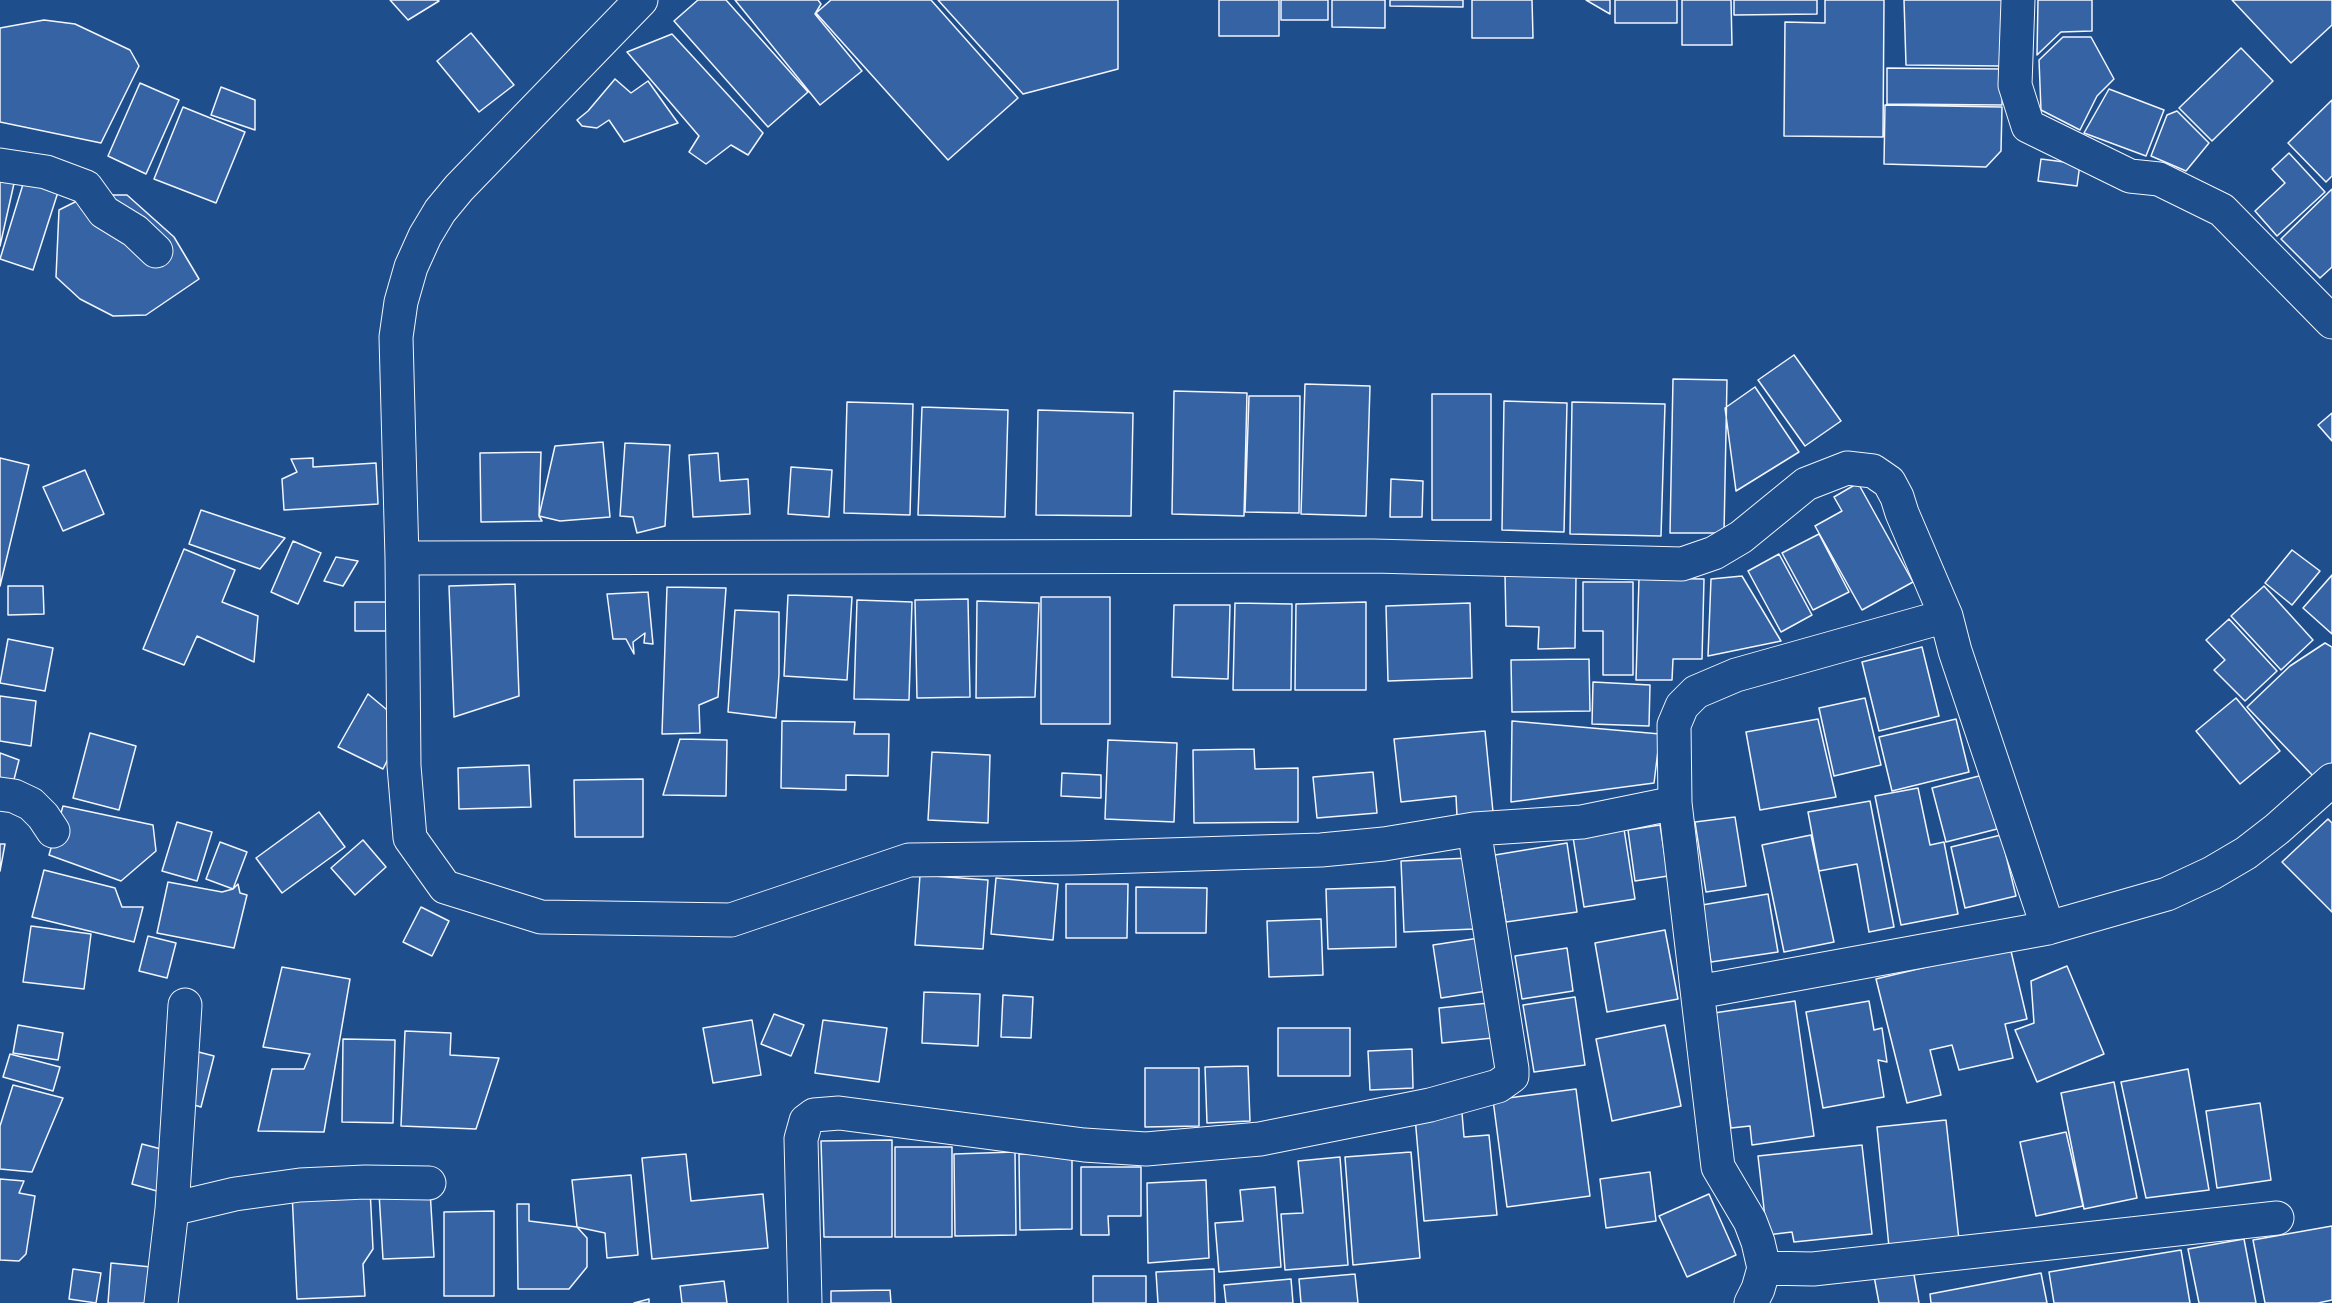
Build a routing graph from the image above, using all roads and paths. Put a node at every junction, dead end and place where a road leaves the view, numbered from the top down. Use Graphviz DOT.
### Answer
graph roads {
  1 [pos="641,0"];
  2 [pos="2018,0"];
  3 [pos="0,165"];
  4 [pos="156,251"];
  5 [pos="2332,322"];
  6 [pos="402,558"];
  7 [pos="1946,616"];
  8 [pos="2332,780"];
  9 [pos="0,794"];
  10 [pos="1676,803"];
  11 [pos="1474,829"];
  12 [pos="53,831"];
  13 [pos="2048,928"];
  14 [pos="1698,992"];
  15 [pos="185,1005"];
  16 [pos="429,1183"];
  17 [pos="171,1209"];
  18 [pos="2277,1218"];
  19 [pos="1764,1268"];
  20 [pos="161,1303"];
  21 [pos="805,1303"];
  22 [pos="1751,1303"];
  1 -- 6 [label="street"];
  2 -- 5 [label="street"];
  3 -- 4 [label="street"];
  6 -- 7 [label="street"];
  6 -- 11 [label="street"];
  7 -- 10 [label="street"];
  7 -- 13 [label="street"];
  8 -- 13 [label="street"];
  9 -- 12 [label="street"];
  10 -- 11 [label="street"];
  10 -- 14 [label="street"];
  11 -- 21 [label="street"];
  13 -- 14 [label="street"];
  14 -- 19 [label="street"];
  15 -- 17 [label="street"];
  16 -- 17 [label="street"];
  17 -- 20 [label="street"];
  18 -- 19 [label="street"];
  19 -- 22 [label="street"];
}
